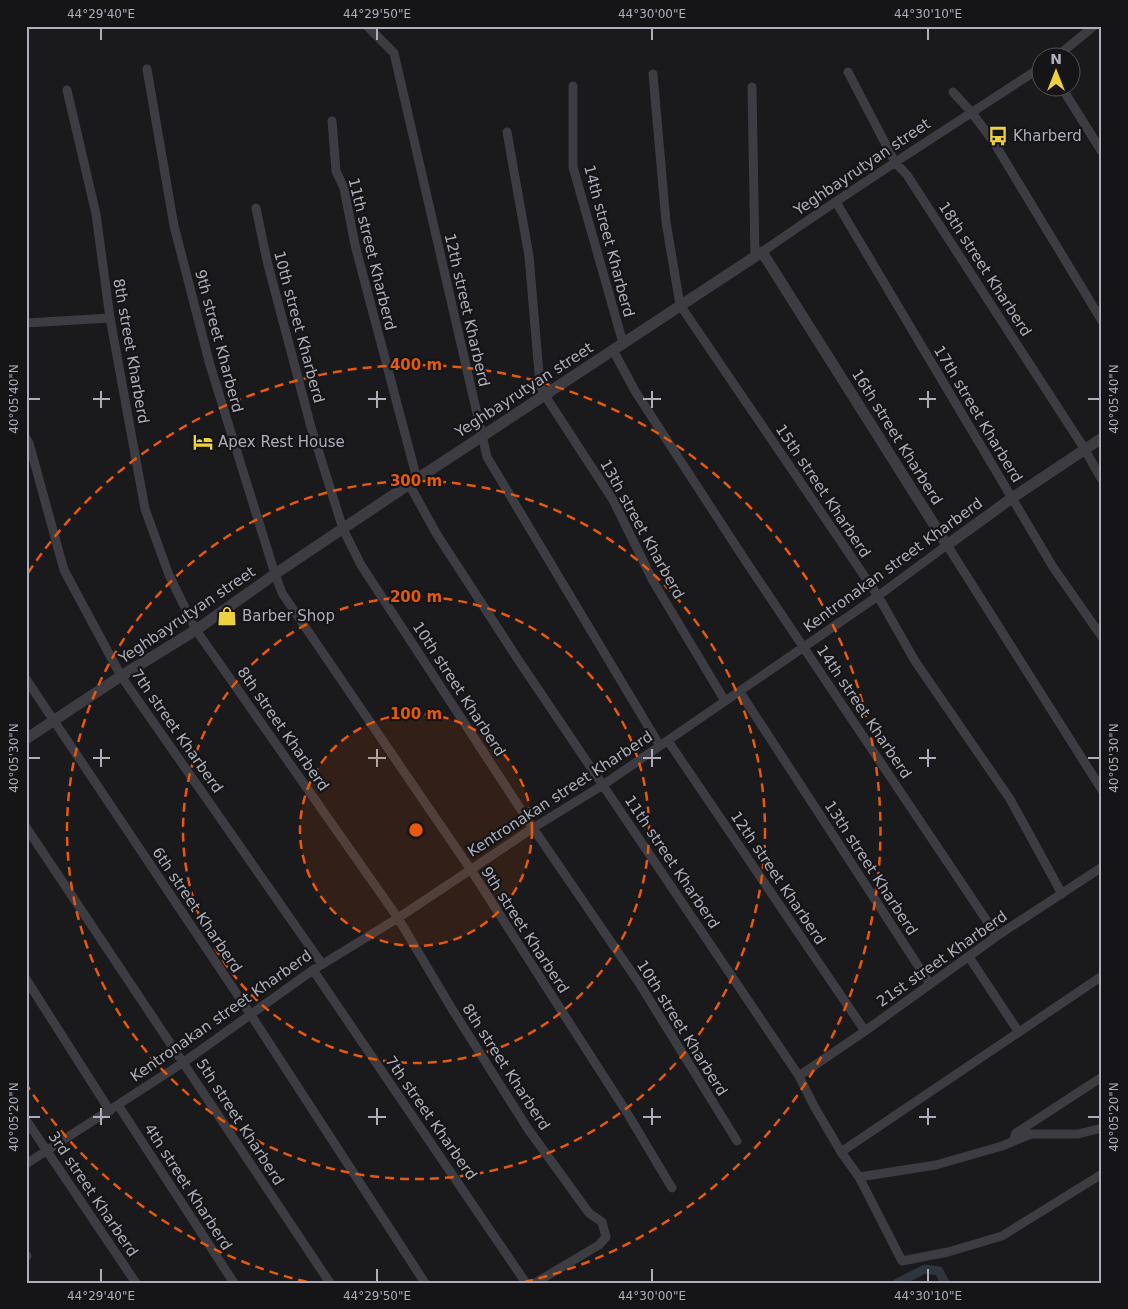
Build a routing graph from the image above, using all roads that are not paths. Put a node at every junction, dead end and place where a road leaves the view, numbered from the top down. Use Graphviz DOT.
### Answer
graph roads {
  1 [pos="367,26"];
  2 [pos="1094,26"];
  3 [pos="1067,48"];
  4 [pos="147,69"];
  5 [pos="848,72"];
  6 [pos="653,74"];
  7 [pos="1030,75"];
  8 [pos="572,86"];
  9 [pos="752,87"];
  10 [pos="67,90"];
  11 [pos="953,92"];
  12 [pos="1068,98"];
  13 [pos="972,113"];
  14 [pos="332,121"];
  15 [pos="507,132"];
  16 [pos="1102,152"];
  17 [pos="895,162"];
  18 [pos="836,202"];
  19 [pos="256,208"];
  20 [pos="758,254"];
  21 [pos="680,305"];
  22 [pos="110,318"];
  23 [pos="1102,321"];
  24 [pos="26,323"];
  25 [pos="618,346"];
  26 [pos="544,394"];
  27 [pos="482,436"];
  28 [pos="26,438"];
  29 [pos="1102,438"];
  30 [pos="1084,448"];
  31 [pos="1102,480"];
  32 [pos="413,481"];
  33 [pos="1012,498"];
  34 [pos="343,529"];
  35 [pos="947,545"];
  36 [pos="274,574"];
  37 [pos="878,596"];
  38 [pos="196,630"];
  39 [pos="1102,637"];
  40 [pos="804,647"];
  41 [pos="121,676"];
  42 [pos="26,679"];
  43 [pos="740,692"];
  44 [pos="725,702"];
  45 [pos="54,721"];
  46 [pos="26,739"];
  47 [pos="668,741"];
  48 [pos="660,746"];
  49 [pos="603,785"];
  50 [pos="1102,790"];
  51 [pos="26,827"];
  52 [pos="533,828"];
  53 [pos="1102,867"];
  54 [pos="471,870"];
  55 [pos="1062,894"];
  56 [pos="398,918"];
  57 [pos="997,936"];
  58 [pos="969,957"];
  59 [pos="322,964"];
  60 [pos="313,970"];
  61 [pos="1102,976"];
  62 [pos="26,978"];
  63 [pos="930,984"];
  64 [pos="251,1015"];
  65 [pos="865,1031"];
  66 [pos="1018,1031"];
  67 [pos="184,1062"];
  68 [pos="799,1076"];
  69 [pos="1102,1077"];
  70 [pos="118,1106"];
  71 [pos="110,1111"];
  72 [pos="26,1120"];
  73 [pos="1102,1128"];
  74 [pos="737,1141"];
  75 [pos="1013,1141"];
  76 [pos="47,1150"];
  77 [pos="841,1152"];
  78 [pos="26,1164"];
  79 [pos="1102,1174"];
  80 [pos="859,1177"];
  81 [pos="672,1188"];
  82 [pos="136,1283"];
  83 [pos="234,1283"];
  84 [pos="330,1283"];
  85 [pos="425,1283"];
  86 [pos="526,1283"];
  87 [pos="535,1283"];
  1 -- 27 [label="street, 12th street Kharberd"];
  2 -- 3 [label="street"];
  4 -- 36 [label="street, 9th street Kharberd"];
  5 -- 17 [label="street, 18th street Kharberd"];
  6 -- 21 [label="street, 15th street Kharberd"];
  7 -- 13 [label="street, Yeghbayrutyan street"];
  8 -- 25 [label="street, 14th street Kharberd"];
  9 -- 20 [label="street"];
  10 -- 22 [label="street, 8th street Kharberd"];
  11 -- 13 [label="street"];
  12 -- 16 [label="street"];
  13 -- 17 [label="street, Yeghbayrutyan street"];
  13 -- 23 [label="street"];
  14 -- 32 [label="street, 11th street Kharberd"];
  15 -- 26 [label="street, 13th street Kharberd"];
  17 -- 18 [label="street, Yeghbayrutyan street"];
  17 -- 30 [label="street, 18th street Kharberd"];
  18 -- 20 [label="street, Yeghbayrutyan street"];
  18 -- 33 [label="street, 17th street Kharberd"];
  19 -- 34 [label="street, 10th street Kharberd"];
  20 -- 21 [label="street, Yeghbayrutyan street"];
  20 -- 35 [label="street, 16th street Kharberd"];
  21 -- 25 [label="street, Yeghbayrutyan street"];
  21 -- 37 [label="street, 15th street Kharberd"];
  22 -- 24 [label="street"];
  22 -- 38 [label="street, 8th street Kharberd"];
  25 -- 26 [label="street, Yeghbayrutyan street"];
  25 -- 40 [label="street, 14th street Kharberd"];
  26 -- 27 [label="street, Yeghbayrutyan street"];
  26 -- 44 [label="street, 13th street Kharberd"];
  27 -- 32 [label="street, Yeghbayrutyan street"];
  27 -- 48 [label="street, 12th street Kharberd"];
  28 -- 41 [label="street, 7th street Kharberd"];
  29 -- 30 [label="street, Kentronakan street Kharberd"];
  30 -- 31 [label="street, 18th street Kharberd"];
  30 -- 33 [label="street, Kentronakan street Kharberd"];
  32 -- 34 [label="street, Yeghbayrutyan street"];
  32 -- 49 [label="street, 11th street Kharberd"];
  33 -- 35 [label="street, Kentronakan street Kharberd"];
  33 -- 39 [label="street, 17th street Kharberd"];
  34 -- 36 [label="street, Yeghbayrutyan street"];
  34 -- 52 [label="street, 10th street Kharberd"];
  35 -- 37 [label="street, Kentronakan street Kharberd"];
  35 -- 50 [label="street, 16th street Kharberd"];
  36 -- 38 [label="street, Yeghbayrutyan street"];
  36 -- 54 [label="street, 9th street Kharberd"];
  37 -- 40 [label="street, Kentronakan street Kharberd"];
  37 -- 55 [label="street, 15th street Kharberd"];
  38 -- 41 [label="street, Yeghbayrutyan street"];
  38 -- 56 [label="street, 8th street Kharberd"];
  40 -- 43 [label="street, Kentronakan street Kharberd"];
  40 -- 57 [label="street, 14th street Kharberd"];
  41 -- 45 [label="street, Yeghbayrutyan street"];
  41 -- 59 [label="street, 7th street Kharberd"];
  42 -- 45 [label="street, 6th street Kharberd"];
  43 -- 44 [label="street, Kentronakan street Kharberd"];
  43 -- 63 [label="street, 13th street Kharberd"];
  44 -- 47 [label="street, Kentronakan street Kharberd"];
  45 -- 46 [label="street, Yeghbayrutyan street"];
  45 -- 64 [label="street, 6th street Kharberd"];
  47 -- 48 [label="street, Kentronakan street Kharberd"];
  47 -- 65 [label="street, 12th street Kharberd"];
  48 -- 49 [label="street, Kentronakan street Kharberd"];
  49 -- 52 [label="street, Kentronakan street Kharberd"];
  49 -- 68 [label="street, 11th street Kharberd"];
  51 -- 67 [label="street, 5th street Kharberd"];
  52 -- 54 [label="street, Kentronakan street Kharberd"];
  52 -- 74 [label="street, 10th street Kharberd"];
  53 -- 55 [label="street, 21st street Kharberd"];
  54 -- 56 [label="street, Kentronakan street Kharberd"];
  54 -- 81 [label="street, 9th street Kharberd"];
  55 -- 57 [label="street, 21st street Kharberd"];
  56 -- 59 [label="street, Kentronakan street Kharberd"];
  56 -- 87 [label="street, 8th street Kharberd"];
  57 -- 58 [label="street, 21st street Kharberd"];
  58 -- 63 [label="street, 21st street Kharberd"];
  58 -- 66 [label="street"];
  59 -- 60 [label="street, Kentronakan street Kharberd"];
  60 -- 64 [label="street, Kentronakan street Kharberd"];
  60 -- 86 [label="street, 7th street Kharberd"];
  61 -- 66 [label="street"];
  62 -- 71 [label="street"];
  63 -- 65 [label="street, 21st street Kharberd"];
  64 -- 67 [label="street, Kentronakan street Kharberd"];
  64 -- 85 [label="street, 6th street Kharberd"];
  65 -- 68 [label="street, 21st street Kharberd"];
  66 -- 77 [label="street"];
  67 -- 70 [label="street, Kentronakan street Kharberd"];
  67 -- 84 [label="street, 5th street Kharberd"];
  68 -- 77 [label="street, 11th street Kharberd"];
  69 -- 75 [label="street"];
  70 -- 71 [label="street, Kentronakan street Kharberd"];
  70 -- 83 [label="street, 4th street Kharberd"];
  71 -- 76 [label="street, Kentronakan street Kharberd"];
  72 -- 76 [label="street, 3rd street Kharberd"];
  73 -- 75 [label="street"];
  75 -- 80 [label="street"];
  76 -- 78 [label="street, Kentronakan street Kharberd"];
  76 -- 82 [label="street, 3rd street Kharberd"];
  77 -- 80 [label="street, 11th street Kharberd"];
  79 -- 80 [label="street, 11th street Kharberd"];
}
